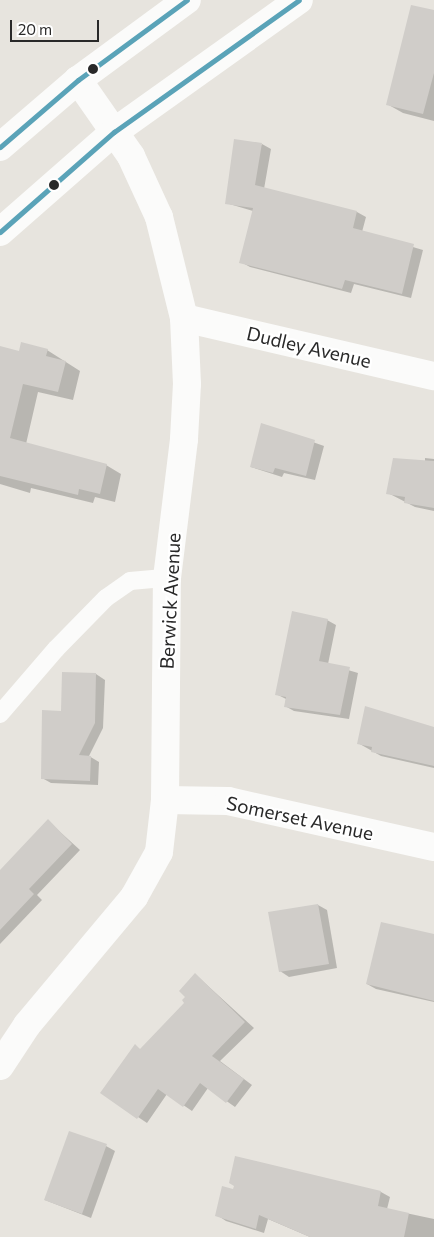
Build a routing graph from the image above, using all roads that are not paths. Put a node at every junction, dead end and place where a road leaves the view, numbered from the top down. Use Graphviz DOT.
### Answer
graph roads {
  1 [pos="186,0"];
  2 [pos="299,0"];
  3 [pos="78,80"];
  4 [pos="114,132"];
  5 [pos="0,147"];
  6 [pos="0,232"];
  7 [pos="184,318"];
  8 [pos="434,376"];
  9 [pos="167,578"];
  10 [pos="0,714"];
  11 [pos="165,800"];
  12 [pos="434,847"];
  13 [pos="0,1066"];
  1 -- 3 [label="street"];
  2 -- 4 [label="street"];
  3 -- 4 [label="street, Berwick Avenue"];
  3 -- 5 [label="street"];
  4 -- 6 [label="street"];
  4 -- 7 [label="street, Berwick Avenue"];
  7 -- 8 [label="street, Dudley Avenue"];
  7 -- 9 [label="street, Berwick Avenue"];
  9 -- 10 [label="lane"];
  9 -- 11 [label="street, Berwick Avenue"];
  11 -- 12 [label="street, Somerset Avenue"];
  11 -- 13 [label="street, Berwick Avenue"];
}
